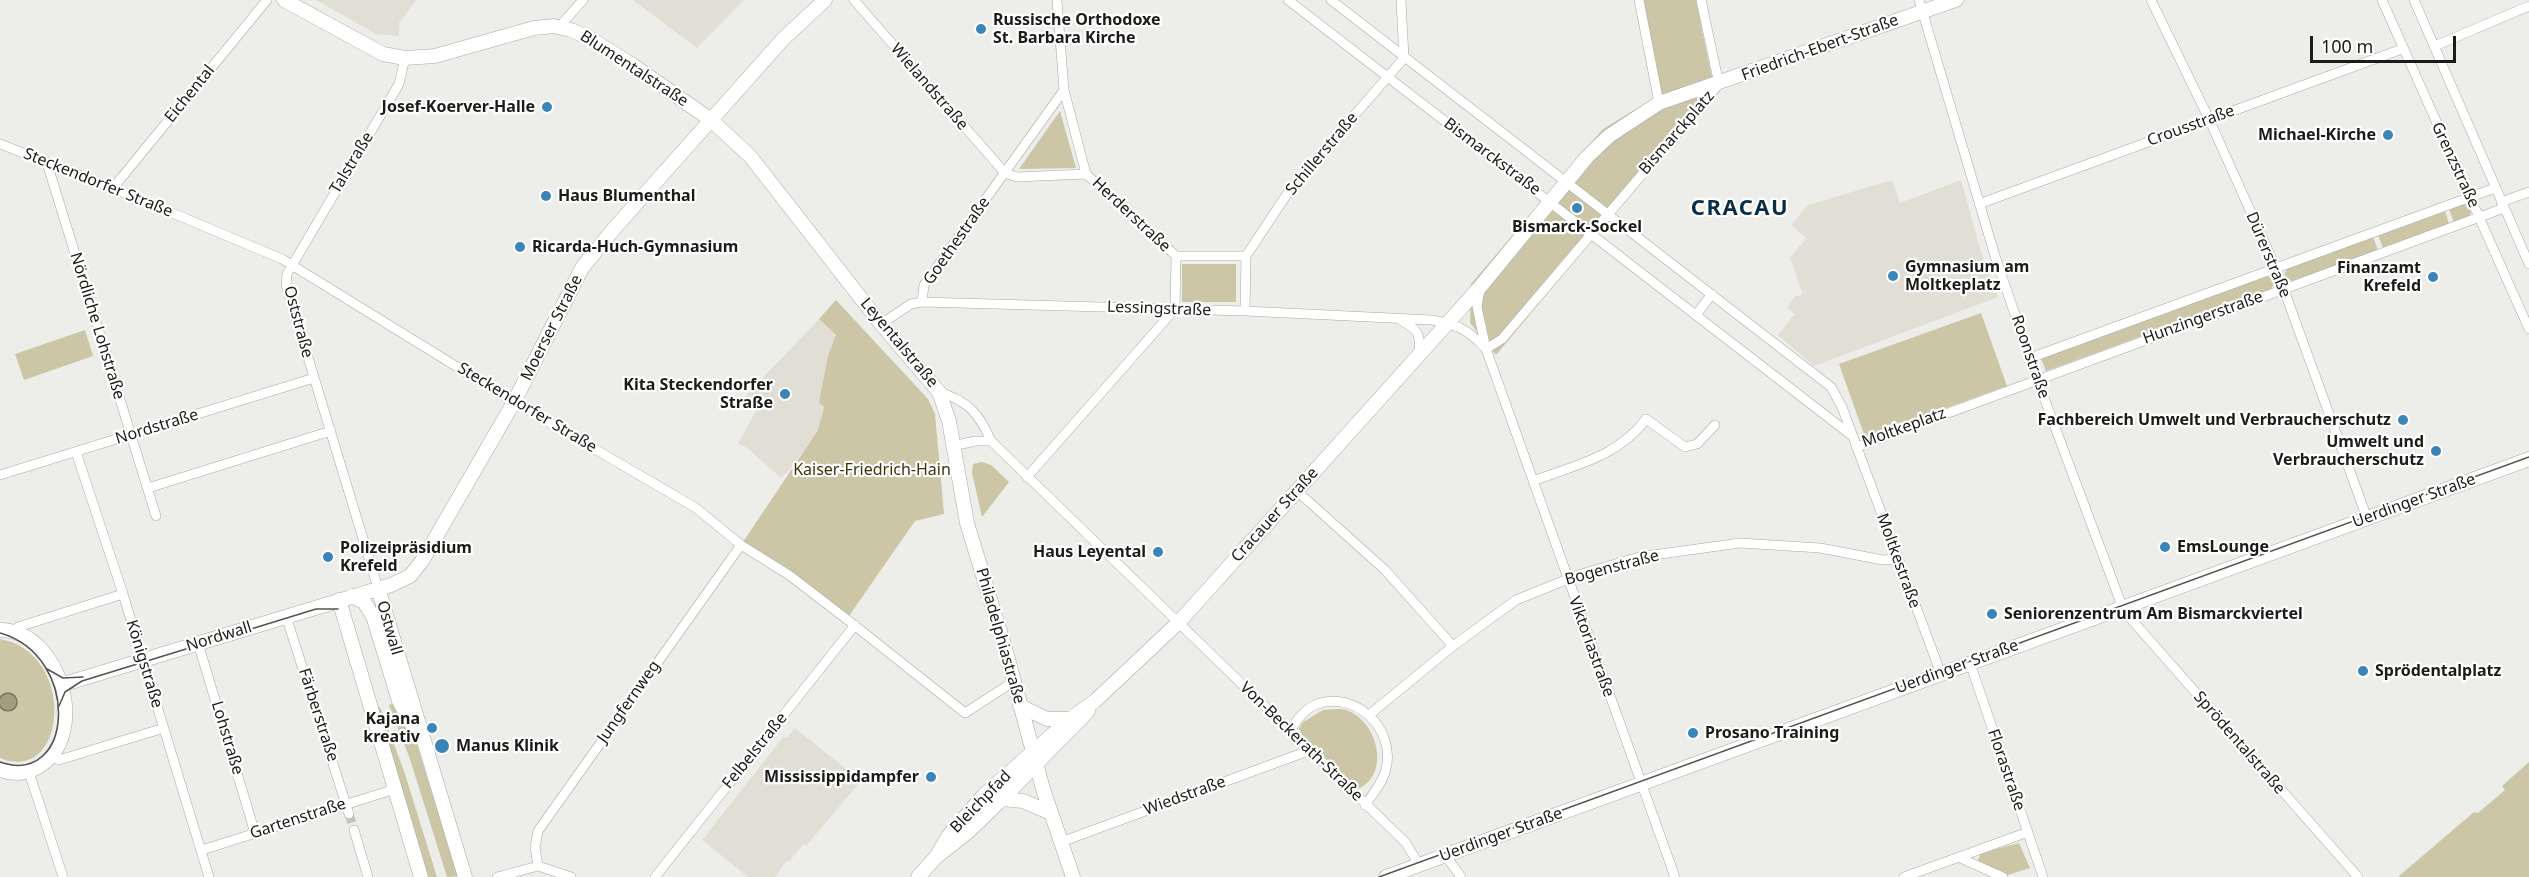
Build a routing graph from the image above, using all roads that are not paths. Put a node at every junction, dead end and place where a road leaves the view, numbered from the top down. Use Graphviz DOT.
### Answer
graph roads {
  1 [pos="267,0"];
  2 [pos="284,0"];
  3 [pos="583,0"];
  4 [pos="825,0"];
  5 [pos="854,0"];
  6 [pos="1057,0"];
  7 [pos="1288,0"];
  8 [pos="1331,0"];
  9 [pos="1401,0"];
  10 [pos="1639,0"];
  11 [pos="1701,0"];
  12 [pos="1956,0"];
  13 [pos="2151,0"];
  14 [pos="2382,0"];
  15 [pos="2414,0"];
  16 [pos="1921,6"];
  17 [pos="2529,6"];
  18 [pos="559,27"];
  19 [pos="2435,46"];
  20 [pos="2402,49"];
  21 [pos="405,58"];
  22 [pos="1404,58"];
  23 [pos="1388,79"];
  24 [pos="1719,84"];
  25 [pos="1064,90"];
  26 [pos="1659,103"];
  27 [pos="2210,119"];
  28 [pos="711,120"];
  29 [pos="0,144"];
  30 [pos="47,163"];
  31 [pos="1005,173"];
  32 [pos="1086,174"];
  33 [pos="1565,183"];
  34 [pos="113,188"];
  35 [pos="2495,188"];
  36 [pos="2529,192"];
  37 [pos="2470,198"];
  38 [pos="1551,202"];
  39 [pos="1979,204"];
  40 [pos="2503,205"];
  41 [pos="1606,215"];
  42 [pos="2480,218"];
  43 [pos="1591,233"];
  44 [pos="1176,256"];
  45 [pos="1246,256"];
  46 [pos="2529,264"];
  47 [pos="291,266"];
  48 [pos="2276,268"];
  49 [pos="1480,287"];
  50 [pos="2283,289"];
  51 [pos="1712,294"];
  52 [pos="922,302"];
  53 [pos="1175,309"];
  54 [pos="1245,311"];
  55 [pos="1696,315"];
  56 [pos="1397,318"];
  57 [pos="1448,323"];
  58 [pos="881,324"];
  59 [pos="2529,329"];
  60 [pos="1486,349"];
  61 [pos="1419,355"];
  62 [pos="2030,358"];
  63 [pos="1810,370"];
  64 [pos="314,378"];
  65 [pos="2037,379"];
  66 [pos="939,392"];
  67 [pos="514,402"];
  68 [pos="1715,425"];
  69 [pos="331,431"];
  70 [pos="131,435"];
  71 [pos="1851,435"];
  72 [pos="991,441"];
  73 [pos="952,446"];
  74 [pos="1856,447"];
  75 [pos="75,452"];
  76 [pos="2529,459"];
  77 [pos="0,475"];
  78 [pos="1027,477"];
  79 [pos="1533,481"];
  80 [pos="148,488"];
  81 [pos="1297,491"];
  82 [pos="156,516"];
  83 [pos="2367,518"];
  84 [pos="741,545"];
  85 [pos="1896,559"];
  86 [pos="1567,579"];
  87 [pos="378,588"];
  88 [pos="123,594"];
  89 [pos="352,596"];
  90 [pos="339,600"];
  91 [pos="2122,607"];
  92 [pos="286,616"];
  93 [pos="1179,622"];
  94 [pos="855,625"];
  95 [pos="0,630"];
  96 [pos="17,630"];
  97 [pos="198,643"];
  98 [pos="1453,646"];
  99 [pos="143,660"];
  100 [pos="1970,663"];
  101 [pos="1941,674"];
  102 [pos="1013,682"];
  103 [pos="61,685"];
  104 [pos="1095,701"];
  105 [pos="1020,706"];
  106 [pos="1369,715"];
  107 [pos="1070,719"];
  108 [pos="164,728"];
  109 [pos="1289,732"];
  110 [pos="424,743"];
  111 [pos="1032,751"];
  112 [pos="1308,751"];
  113 [pos="55,758"];
  114 [pos="1036,766"];
  115 [pos="1,772"];
  116 [pos="29,772"];
  117 [pos="1642,783"];
  118 [pos="395,789"];
  119 [pos="1002,799"];
  120 [pos="346,804"];
  121 [pos="1365,805"];
  122 [pos="1051,813"];
  123 [pos="349,814"];
  124 [pos="354,830"];
  125 [pos="2028,832"];
  126 [pos="255,833"];
  127 [pos="1061,842"];
  128 [pos="202,850"];
  129 [pos="1445,855"];
  130 [pos="936,857"];
  131 [pos="1958,857"];
  132 [pos="1419,865"];
  133 [pos="538,866"];
  134 [pos="2040,876"];
  135 [pos="63,877"];
  136 [pos="209,877"];
  137 [pos="368,877"];
  138 [pos="421,877"];
  139 [pos="465,877"];
  140 [pos="497,877"];
  141 [pos="571,877"];
  142 [pos="655,877"];
  143 [pos="918,877"];
  144 [pos="1072,877"];
  145 [pos="1386,877"];
  146 [pos="1461,877"];
  147 [pos="1675,877"];
  148 [pos="1904,877"];
  149 [pos="2003,877"];
  150 [pos="2358,877"];
  1 -- 34 [label="street, Eichental"];
  2 -- 21 [label="street, Blumentalstraße"];
  3 -- 18 [label="street"];
  4 -- 28 [label="street, Moerser Straße"];
  5 -- 31 [label="street, Wielandstraße"];
  6 -- 25 [label="street"];
  7 -- 23 [label="street, Bismarckstraße"];
  8 -- 22 [label="street, Bismarckstraße"];
  9 -- 22 [label="street"];
  10 -- 26 [label="street"];
  11 -- 24 [label="street"];
  12 -- 16 [label="street, Friedrich-Ebert-Straße"];
  13 -- 27 [label="street, Dürerstraße"];
  14 -- 20 [label="street, Grenzstraße"];
  15 -- 19 [label="street, Grenzstraße"];
  16 -- 24 [label="street, Friedrich-Ebert-Straße"];
  16 -- 39 [label="street, Roonstraße"];
  17 -- 19 [label="street"];
  18 -- 21 [label="street, Blumentalstraße"];
  18 -- 28 [label="street, Blumentalstraße"];
  19 -- 35 [label="street, Grenzstraße"];
  20 -- 27 [label="street, Crousstraße"];
  20 -- 37 [label="street, Grenzstraße"];
  21 -- 47 [label="street, Talstraße"];
  22 -- 23 [label="street, Schillerstraße"];
  22 -- 33 [label="street, Bismarckstraße"];
  23 -- 38 [label="street, Bismarckstraße"];
  23 -- 45 [label="street, Schillerstraße"];
  24 -- 26 [label="street, Bismarckplatz"];
  24 -- 41 [label="street, Bismarckplatz"];
  25 -- 31 [label="street, Goethestraße"];
  25 -- 32 [label="street"];
  26 -- 33 [label="street, Bismarckplatz"];
  27 -- 39 [label="street, Crousstraße"];
  27 -- 48 [label="street, Dürerstraße"];
  28 -- 58 [label="street, Leyentalstraße"];
  28 -- 67 [label="street, Moerser Straße"];
  29 -- 30 [label="street, Steckendorfer Straße"];
  30 -- 34 [label="street, Steckendorfer Straße"];
  30 -- 70 [label="street, Nördliche Lohstraße"];
  31 -- 32 [label="street"];
  31 -- 52 [label="street, Goethestraße"];
  32 -- 44 [label="street, Herderstraße"];
  33 -- 38 [label="street, Bismarckplatz"];
  33 -- 41 [label="street, Bismarckstraße"];
  34 -- 47 [label="street, Steckendorfer Straße"];
  35 -- 37 [label="street, Hunzingerstraße"];
  35 -- 40 [label="street, Grenzstraße"];
  36 -- 40 [label="street, Hunzingerstraße"];
  37 -- 42 [label="street, Grenzstraße"];
  37 -- 48 [label="street, Hunzingerstraße"];
  38 -- 43 [label="street, Bismarckstraße"];
  38 -- 49 [label="street, Bismarckplatz"];
  39 -- 62 [label="street, Roonstraße"];
  40 -- 42 [label="street, Hunzingerstraße"];
  40 -- 46 [label="street, Grenzstraße"];
  41 -- 43 [label="street, Bismarckplatz"];
  41 -- 51 [label="street, Bismarckstraße"];
  42 -- 50 [label="street, Hunzingerstraße"];
  42 -- 59 [label="street, Grenzstraße"];
  43 -- 55 [label="street, Bismarckstraße"];
  43 -- 60 [label="street, Bismarckplatz"];
  44 -- 45 [label="street"];
  44 -- 53 [label="street"];
  45 -- 54 [label="street"];
  47 -- 64 [label="street, Oststraße"];
  47 -- 67 [label="street, Steckendorfer Straße"];
  48 -- 50 [label="street, Dürerstraße"];
  48 -- 62 [label="street, Hunzingerstraße"];
  49 -- 57 [label="street, Bismarckplatz"];
  49 -- 60 [label="street, Viktoriastraße"];
  50 -- 65 [label="street, Hunzingerstraße"];
  50 -- 83 [label="street, Dürerstraße"];
  51 -- 55 [label="street"];
  51 -- 63 [label="street, Bismarckstraße"];
  52 -- 53 [label="street, Lessingstraße"];
  52 -- 58 [label="street, Goethestraße"];
  53 -- 54 [label="street, Lessingstraße"];
  53 -- 78 [label="street"];
  54 -- 56 [label="street, Lessingstraße"];
  55 -- 71 [label="street, Bismarckstraße"];
  56 -- 57 [label="street, Lessingstraße"];
  56 -- 61 [label="street"];
  57 -- 60 [label="street, Viktoriastraße"];
  57 -- 61 [label="street, Cracauer Straße"];
  58 -- 66 [label="street, Leyentalstraße"];
  60 -- 79 [label="street, Viktoriastraße"];
  61 -- 81 [label="street, Cracauer Straße"];
  62 -- 65 [label="street, Roonstraße"];
  63 -- 71 [label="street, Moltkeplatz"];
  64 -- 69 [label="street, Ostwall"];
  64 -- 70 [label="street, Nordstraße"];
  65 -- 74 [label="street, Moltkeplatz"];
  65 -- 91 [label="street, Roonstraße"];
  66 -- 72 [label="street, Leyentalstraße"];
  66 -- 73 [label="street, Philadelphiastraße"];
  67 -- 84 [label="street, Steckendorfer Straße"];
  67 -- 87 [label="street, Moerser Straße"];
  68 -- 79 [label="street"];
  69 -- 80 [label="street"];
  69 -- 87 [label="street, Ostwall"];
  70 -- 75 [label="street, Nordstraße"];
  70 -- 80 [label="street, Nördliche Lohstraße"];
  71 -- 74 [label="street, Moltkeplatz"];
  72 -- 73 [label="street"];
  72 -- 78 [label="street, Leyentalstraße"];
  73 -- 102 [label="street, Philadelphiastraße"];
  74 -- 85 [label="street, Moltkestraße"];
  75 -- 77 [label="street, Nordstraße"];
  75 -- 88 [label="street, Königstraße"];
  76 -- 83 [label="street, Uerdinger Straße"];
  78 -- 93 [label="street, Leyentalstraße"];
  79 -- 86 [label="street, Viktoriastraße"];
  80 -- 82 [label="street, Nördliche Lohstraße"];
  81 -- 93 [label="street, Cracauer Straße"];
  81 -- 98 [label="street"];
  83 -- 91 [label="street, Uerdinger Straße"];
  84 -- 94 [label="street, Steckendorfer Straße"];
  84 -- 133 [label="street, Jungfernweg"];
  85 -- 86 [label="street, Bogenstraße"];
  85 -- 101 [label="street, Moltkestraße"];
  86 -- 98 [label="street, Bogenstraße"];
  86 -- 117 [label="street, Viktoriastraße"];
  87 -- 89 [label="street, Nordwall"];
  87 -- 110 [label="street, Ostwall"];
  88 -- 96 [label="street"];
  88 -- 99 [label="street, Königstraße"];
  89 -- 90 [label="street, Nordwall"];
  89 -- 110 [label="street"];
  90 -- 92 [label="street, Nordwall"];
  90 -- 118 [label="street"];
  91 -- 100 [label="street, Uerdinger Straße"];
  91 -- 150 [label="street, Sprödentalstraße"];
  92 -- 97 [label="street, Nordwall"];
  92 -- 120 [label="street, Färberstraße"];
  93 -- 104 [label="street, Cracauer Straße"];
  93 -- 109 [label="street, Von-Beckerath-Straße"];
  94 -- 102 [label="street, Steckendorfer Straße"];
  94 -- 142 [label="street, Felbelstraße"];
  95 -- 96 [label="street"];
  96 -- 103 [label="street"];
  97 -- 99 [label="street, Nordwall"];
  97 -- 126 [label="street, Lohstraße"];
  98 -- 106 [label="street, Bogenstraße"];
  99 -- 103 [label="street, Nordwall"];
  99 -- 108 [label="street, Königstraße"];
  100 -- 101 [label="street, Uerdinger Straße"];
  100 -- 125 [label="street, Florastraße"];
  101 -- 117 [label="street, Uerdinger Straße"];
  102 -- 105 [label="street, Philadelphiastraße"];
  103 -- 113 [label="street"];
  104 -- 107 [label="street, Cracauer Straße"];
  104 -- 114 [label="street, Cracauer Straße"];
  105 -- 107 [label="street"];
  105 -- 111 [label="street, Philadelphiastraße"];
  106 -- 109 [label="street"];
  106 -- 121 [label="street"];
  107 -- 111 [label="street, Cracauer Straße"];
  108 -- 113 [label="street"];
  108 -- 128 [label="street, Königstraße"];
  109 -- 112 [label="street, Von-Beckerath-Straße"];
  110 -- 139 [label="street, Ostwall"];
  111 -- 114 [label="street, Philadelphiastraße"];
  111 -- 130 [label="street, Bleichpfad"];
  112 -- 121 [label="street, Von-Beckerath-Straße"];
  112 -- 127 [label="street, Wiedstraße"];
  113 -- 116 [label="street"];
  114 -- 119 [label="street, Bleichpfad"];
  114 -- 122 [label="street, Philadelphiastraße"];
  115 -- 116 [label="street"];
  116 -- 135 [label="street"];
  117 -- 129 [label="street, Uerdinger Straße"];
  117 -- 147 [label="street, Viktoriastraße"];
  118 -- 120 [label="street, Gartenstraße"];
  118 -- 138 [label="street"];
  119 -- 122 [label="street"];
  119 -- 130 [label="street, Bleichpfad"];
  120 -- 123 [label="street, Färberstraße"];
  120 -- 126 [label="street, Gartenstraße"];
  121 -- 132 [label="street, Von-Beckerath-Straße"];
  122 -- 127 [label="street, Philadelphiastraße"];
  124 -- 137 [label="street"];
  125 -- 131 [label="street"];
  125 -- 134 [label="street, Florastraße"];
  126 -- 128 [label="street, Gartenstraße"];
  127 -- 144 [label="street, Philadelphiastraße"];
  128 -- 136 [label="street, Königstraße"];
  129 -- 132 [label="street, Uerdinger Straße"];
  129 -- 146 [label="street"];
  130 -- 143 [label="street, Bleichpfad"];
  131 -- 148 [label="street"];
  131 -- 149 [label="street"];
  132 -- 145 [label="street, Uerdinger Straße"];
  133 -- 140 [label="street"];
  133 -- 141 [label="street"];
}
